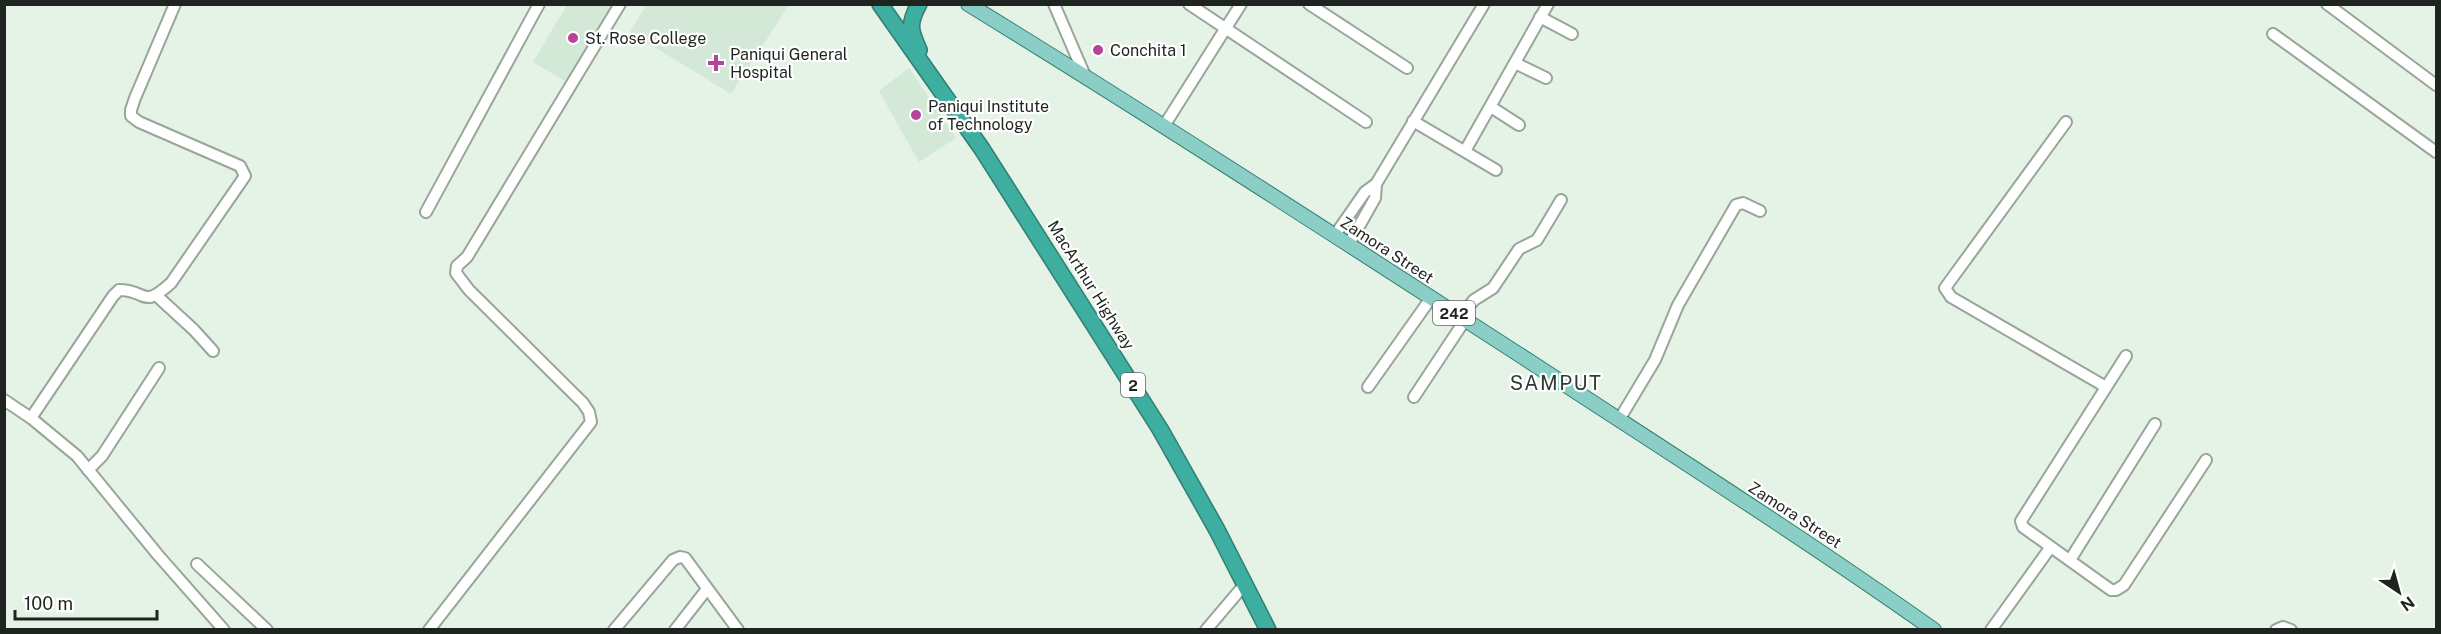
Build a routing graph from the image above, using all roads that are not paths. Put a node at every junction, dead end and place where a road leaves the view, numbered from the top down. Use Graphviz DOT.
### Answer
graph roads {
  1 [pos="175,4"];
  2 [pos="539,4"];
  3 [pos="620,4"];
  4 [pos="880,4"];
  5 [pos="919,4"];
  6 [pos="968,4"];
  7 [pos="1054,4"];
  8 [pos="1190,4"];
  9 [pos="1241,4"];
  10 [pos="1309,4"];
  11 [pos="1484,4"];
  12 [pos="1548,4"];
  13 [pos="2327,4"];
  14 [pos="1540,17"];
  15 [pos="1226,28"];
  16 [pos="1572,34"];
  17 [pos="2273,34"];
  18 [pos="1515,63"];
  19 [pos="1407,68"];
  20 [pos="929,75"];
  21 [pos="1085,76"];
  22 [pos="1546,78"];
  23 [pos="2436,86"];
  24 [pos="1491,107"];
  25 [pos="1413,121"];
  26 [pos="1366,122"];
  27 [pos="2066,122"];
  28 [pos="1519,125"];
  29 [pos="1164,126"];
  30 [pos="1465,151"];
  31 [pos="2436,152"];
  32 [pos="1496,170"];
  33 [pos="1376,184"];
  34 [pos="1561,200"];
  35 [pos="1760,211"];
  36 [pos="426,212"];
  37 [pos="1346,220"];
  38 [pos="1358,227"];
  39 [pos="1335,235"];
  40 [pos="1348,244"];
  41 [pos="157,296"];
  42 [pos="1431,298"];
  43 [pos="1462,318"];
  44 [pos="213,351"];
  45 [pos="2126,356"];
  46 [pos="159,368"];
  47 [pos="1368,387"];
  48 [pos="2106,387"];
  49 [pos="1414,397"];
  50 [pos="4,400"];
  51 [pos="31,418"];
  52 [pos="1619,420"];
  53 [pos="2155,424"];
  54 [pos="2206,460"];
  55 [pos="88,471"];
  56 [pos="2050,548"];
  57 [pos="2070,560"];
  58 [pos="197,564"];
  59 [pos="1245,584"];
  60 [pos="707,589"];
  61 [pos="224,630"];
  62 [pos="267,630"];
  63 [pos="429,630"];
  64 [pos="614,630"];
  65 [pos="675,630"];
  66 [pos="738,630"];
  67 [pos="1206,630"];
  68 [pos="1268,630"];
  69 [pos="1934,630"];
  70 [pos="1991,630"];
  71 [pos="2276,630"];
  72 [pos="2291,630"];
  1 -- 41 [label="street"];
  2 -- 36 [label="street"];
  3 -- 63 [label="street"];
  4 -- 20 [label="highway, MacArthur Highway / 2"];
  5 -- 20 [label="highway"];
  6 -- 21 [label="main road, Zamora Street / 242"];
  7 -- 21 [label="street"];
  8 -- 15 [label="street"];
  9 -- 15 [label="street"];
  10 -- 19 [label="street"];
  11 -- 25 [label="street"];
  12 -- 14 [label="street"];
  13 -- 23 [label="street"];
  14 -- 16 [label="street"];
  14 -- 18 [label="street"];
  15 -- 26 [label="street"];
  15 -- 29 [label="street"];
  17 -- 31 [label="street"];
  18 -- 22 [label="street"];
  18 -- 24 [label="street"];
  20 -- 59 [label="highway, MacArthur Highway / 2"];
  21 -- 29 [label="main road, Zamora Street / 242"];
  24 -- 28 [label="street"];
  24 -- 30 [label="street"];
  25 -- 30 [label="street"];
  25 -- 33 [label="street"];
  27 -- 48 [label="street"];
  29 -- 39 [label="main road, Zamora Street / 242"];
  30 -- 32 [label="street"];
  33 -- 37 [label="street"];
  33 -- 38 [label="street"];
  34 -- 43 [label="street"];
  35 -- 52 [label="street"];
  37 -- 38 [label="street"];
  37 -- 39 [label="street"];
  38 -- 40 [label="street"];
  39 -- 40 [label="main road, Zamora Street / 242"];
  40 -- 42 [label="main road, Zamora Street / 242"];
  41 -- 44 [label="street"];
  41 -- 51 [label="street"];
  42 -- 43 [label="main road, Zamora Street / 242"];
  42 -- 47 [label="street"];
  43 -- 49 [label="street"];
  43 -- 52 [label="main road, Zamora Street / 242"];
  45 -- 48 [label="street"];
  46 -- 55 [label="street"];
  48 -- 56 [label="street"];
  50 -- 51 [label="street"];
  51 -- 55 [label="street"];
  52 -- 69 [label="main road, Zamora Street / 242"];
  53 -- 57 [label="street"];
  54 -- 57 [label="street"];
  55 -- 61 [label="street"];
  56 -- 57 [label="street"];
  56 -- 70 [label="street"];
  58 -- 62 [label="street"];
  59 -- 67 [label="street"];
  59 -- 68 [label="highway, MacArthur Highway / 2"];
  60 -- 64 [label="street"];
  60 -- 65 [label="street"];
  60 -- 66 [label="street"];
  71 -- 72 [label="street"];
}
